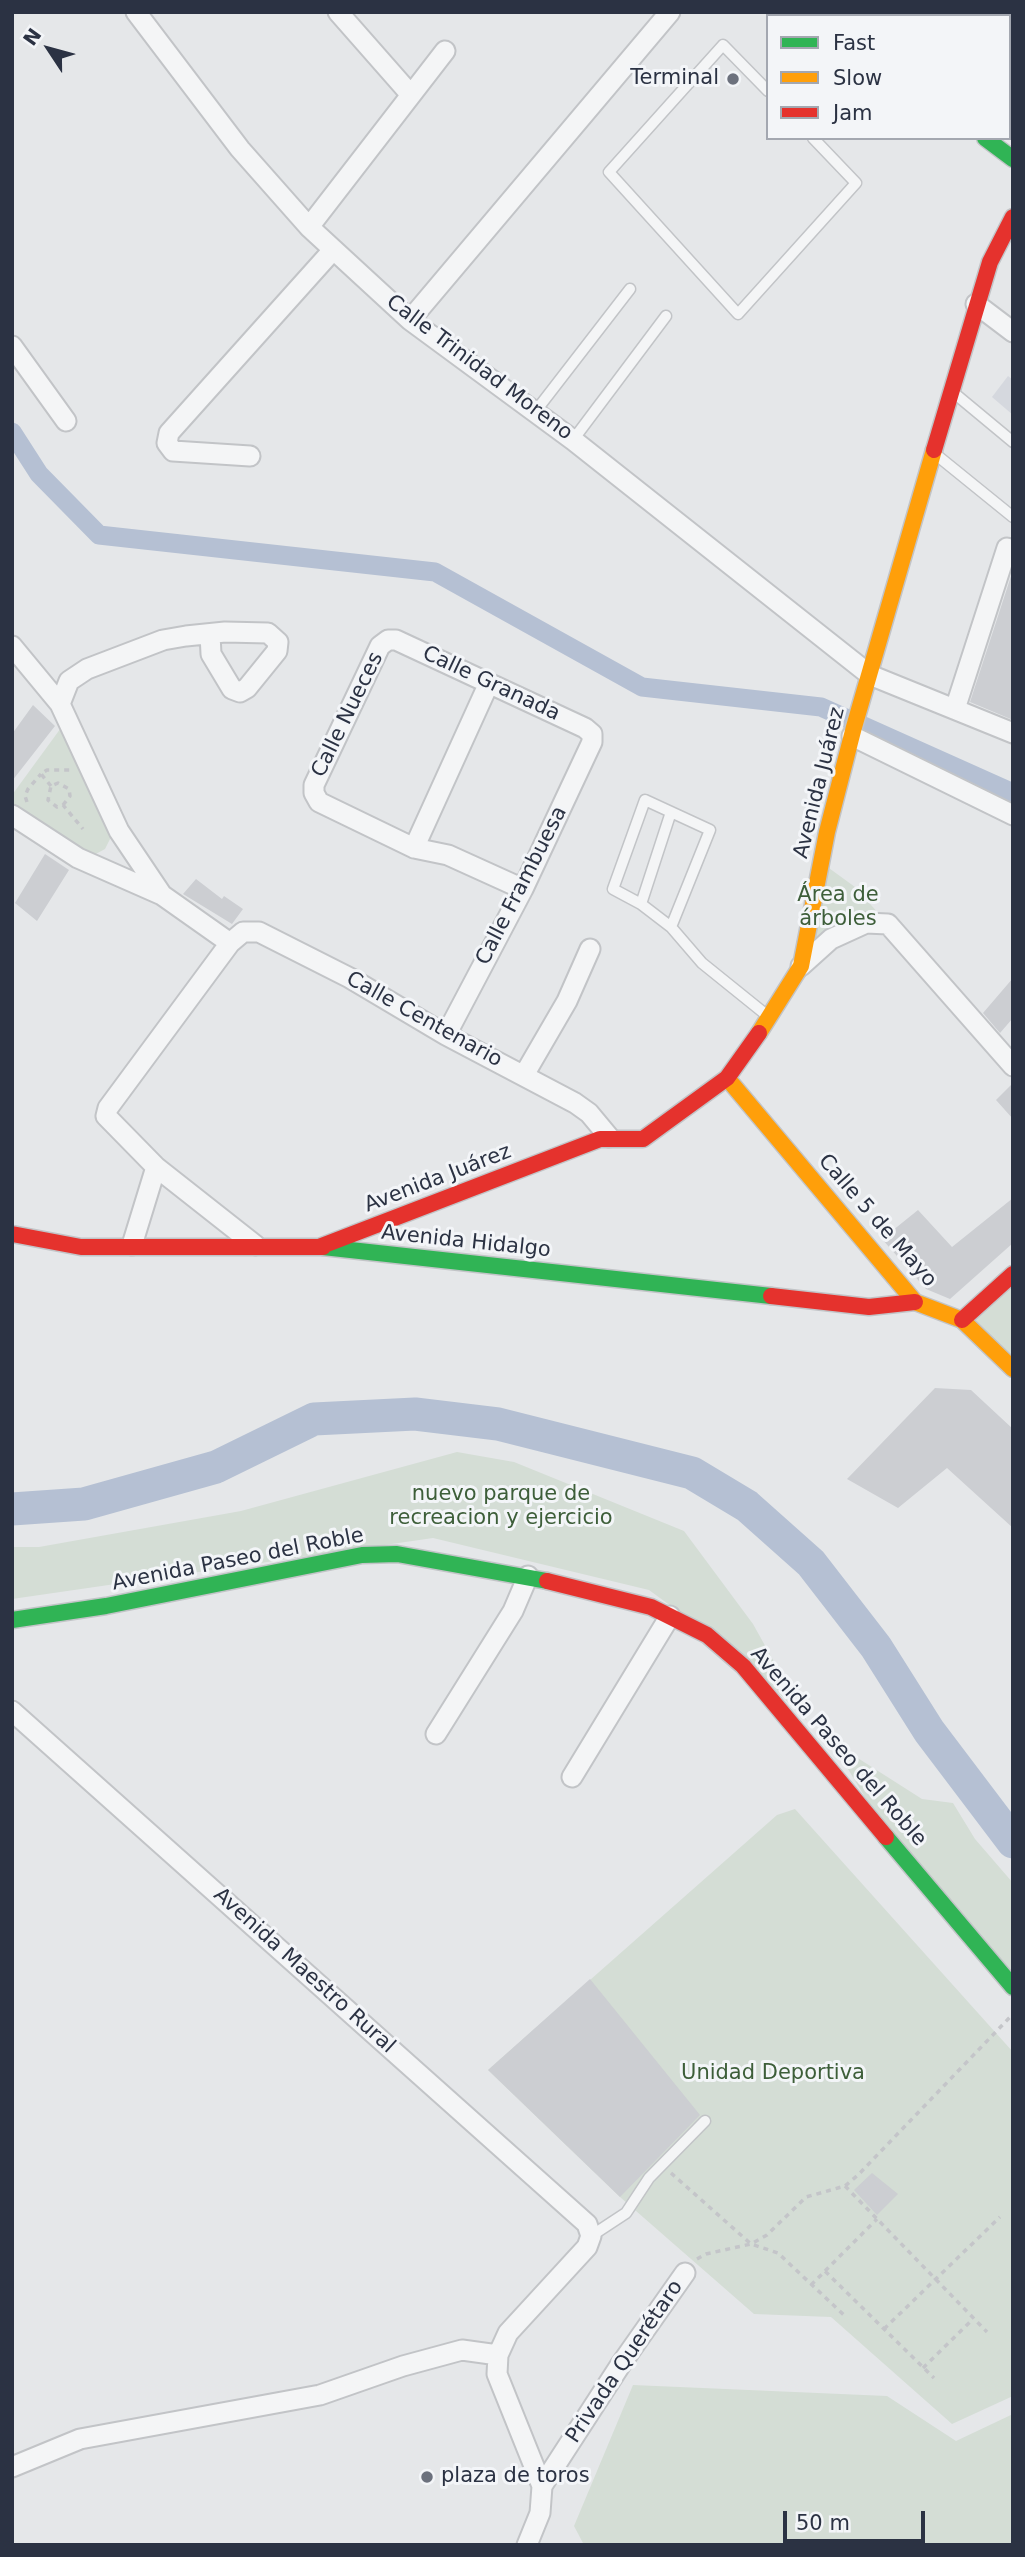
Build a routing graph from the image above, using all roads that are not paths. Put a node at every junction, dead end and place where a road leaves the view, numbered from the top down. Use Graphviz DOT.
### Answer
graph roads {
  1 [pos="136,12"];
  2 [pos="338,12"];
  3 [pos="670,12"];
  4 [pos="445,51"];
  5 [pos="766,89"];
  6 [pos="411,95"];
  7 [pos="815,140"];
  8 [pos="987,140"];
  9 [pos="1013,159"];
  10 [pos="1013,217"];
  11 [pos="309,227"];
  12 [pos="332,250"];
  13 [pos="629,289"];
  14 [pos="976,304"];
  15 [pos="666,316"];
  16 [pos="410,320"];
  17 [pos="1013,332"];
  18 [pos="12,346"];
  19 [pos="951,391"];
  20 [pos="535,412"];
  21 [pos="66,421"];
  22 [pos="573,440"];
  23 [pos="1013,442"];
  24 [pos="934,453"];
  25 [pos="250,456"];
  26 [pos="1013,517"];
  27 [pos="1007,548"];
  28 [pos="210,634"];
  29 [pos="388,640"];
  30 [pos="12,646"];
  31 [pos="869,680"];
  32 [pos="489,683"];
  33 [pos="60,704"];
  34 [pos="955,709"];
  35 [pos="853,732"];
  36 [pos="1013,733"];
  37 [pos="592,734"];
  38 [pos="20,808"];
  39 [pos="671,812"];
  40 [pos="1013,815"];
  41 [pos="414,848"];
  42 [pos="523,889"];
  43 [pos="162,895"];
  44 [pos="641,904"];
  45 [pos="671,927"];
  46 [pos="230,943"];
  47 [pos="590,949"];
  48 [pos="802,966"];
  49 [pos="770,1018"];
  50 [pos="446,1035"];
  51 [pos="1013,1066"];
  52 [pos="524,1075"];
  53 [pos="727,1079"];
  54 [pos="609,1137"];
  55 [pos="156,1167"];
  56 [pos="12,1234"];
  57 [pos="132,1245"];
  58 [pos="255,1245"];
  59 [pos="319,1247"];
  60 [pos="1013,1274"];
  61 [pos="915,1302"];
  62 [pos="961,1320"];
  63 [pos="1013,1369"];
  64 [pos="528,1577"];
  65 [pos="670,1616"];
  66 [pos="12,1619"];
  67 [pos="12,1711"];
  68 [pos="436,1734"];
  69 [pos="572,1777"];
  70 [pos="1013,1987"];
  71 [pos="705,2121"];
  72 [pos="591,2236"];
  73 [pos="685,2273"];
  74 [pos="498,2355"];
  75 [pos="12,2467"];
  76 [pos="542,2486"];
  77 [pos="527,2545"];
  1 -- 11 [label="street, Calle Trinidad Moreno"];
  2 -- 6 [label="street"];
  3 -- 16 [label="street"];
  4 -- 6 [label="street"];
  5 -- 7 [label="lane"];
  6 -- 11 [label="street"];
  8 -- 9 [label="street"];
  10 -- 14 [label="street, Avenida Juárez"];
  11 -- 12 [label="street, Calle Trinidad Moreno"];
  12 -- 16 [label="street, Calle Trinidad Moreno"];
  12 -- 25 [label="street"];
  13 -- 20 [label="lane"];
  14 -- 17 [label="street"];
  14 -- 19 [label="street, Avenida Juárez"];
  15 -- 22 [label="lane"];
  16 -- 20 [label="street, Calle Trinidad Moreno"];
  18 -- 21 [label="street"];
  19 -- 23 [label="lane"];
  19 -- 24 [label="street, Avenida Juárez"];
  20 -- 22 [label="street, Calle Trinidad Moreno"];
  22 -- 31 [label="street, Calle Trinidad Moreno"];
  24 -- 26 [label="lane"];
  24 -- 31 [label="street, Avenida Juárez"];
  27 -- 34 [label="street"];
  28 -- 28 [label="street"];
  28 -- 33 [label="street"];
  29 -- 32 [label="street, Calle Granada"];
  29 -- 41 [label="street, Calle Nueces"];
  30 -- 33 [label="street"];
  31 -- 34 [label="street, Calle Trinidad Moreno"];
  31 -- 35 [label="street, Avenida Juárez"];
  32 -- 37 [label="street, Calle Granada"];
  32 -- 41 [label="street"];
  33 -- 43 [label="street"];
  34 -- 36 [label="street, Calle Trinidad Moreno"];
  35 -- 40 [label="street"];
  35 -- 48 [label="street, Avenida Juárez"];
  37 -- 42 [label="street, Calle Frambuesa"];
  38 -- 43 [label="street"];
  39 -- 44 [label="lane"];
  39 -- 44 [label="lane"];
  39 -- 45 [label="lane"];
  41 -- 42 [label="street"];
  42 -- 50 [label="street, Calle Frambuesa"];
  43 -- 46 [label="street"];
  44 -- 45 [label="lane"];
  45 -- 49 [label="lane"];
  46 -- 50 [label="street, Calle Centenario"];
  46 -- 55 [label="street"];
  47 -- 52 [label="street"];
  48 -- 49 [label="street, Avenida Juárez"];
  48 -- 51 [label="street"];
  49 -- 53 [label="street, Avenida Juárez"];
  50 -- 52 [label="street, Calle Centenario"];
  52 -- 54 [label="street, Calle Centenario"];
  53 -- 54 [label="street, Avenida Juárez"];
  53 -- 61 [label="street, Calle 5 de Mayo"];
  54 -- 59 [label="street, Avenida Juárez"];
  55 -- 57 [label="street"];
  55 -- 58 [label="street"];
  56 -- 57 [label="street, Avenida Hidalgo"];
  57 -- 58 [label="street, Avenida Hidalgo"];
  58 -- 59 [label="street, Avenida Hidalgo"];
  59 -- 61 [label="street, Avenida Hidalgo"];
  60 -- 62 [label="street"];
  61 -- 62 [label="street, Calle 5 de Mayo"];
  62 -- 63 [label="street, Calle 5 de Mayo"];
  64 -- 65 [label="street, Avenida Paseo del Roble"];
  64 -- 66 [label="street, Avenida Paseo del Roble"];
  64 -- 68 [label="street"];
  65 -- 69 [label="street"];
  65 -- 70 [label="street, Avenida Paseo del Roble"];
  67 -- 72 [label="street, Avenida Maestro Rural"];
  71 -- 72 [label="lane"];
  72 -- 74 [label="street"];
  73 -- 76 [label="street, Privada Querétaro"];
  74 -- 75 [label="street"];
  74 -- 76 [label="street"];
  76 -- 77 [label="street"];
}
